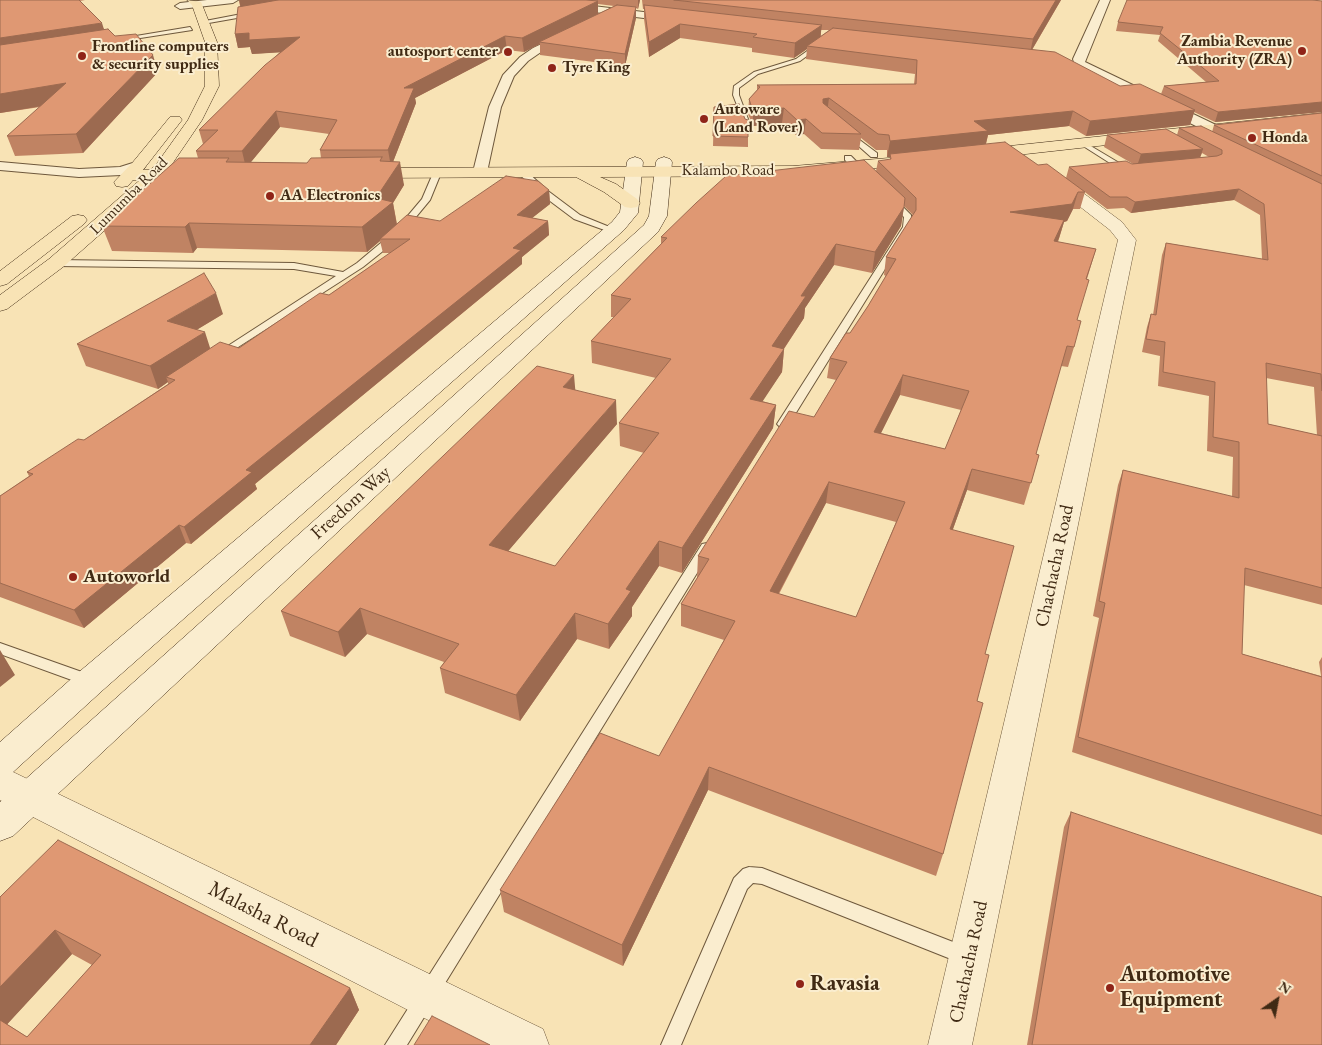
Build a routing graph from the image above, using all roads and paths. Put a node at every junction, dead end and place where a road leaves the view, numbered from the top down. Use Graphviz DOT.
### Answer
graph roads {
  1 [pos="233,0"];
  2 [pos="519,0"];
  3 [pos="1105,0"];
  4 [pos="195,2"];
  5 [pos="177,3"];
  6 [pos="261,12"];
  7 [pos="614,12"];
  8 [pos="597,20"];
  9 [pos="693,20"];
  10 [pos="196,26"];
  11 [pos="580,29"];
  12 [pos="115,40"];
  13 [pos="824,41"];
  14 [pos="196,46"];
  15 [pos="1322,109"];
  16 [pos="180,111"];
  17 [pos="1322,117"];
  18 [pos="748,127"];
  19 [pos="839,127"];
  20 [pos="1202,130"];
  21 [pos="1159,134"];
  22 [pos="1175,142"];
  23 [pos="1082,143"];
  24 [pos="1010,147"];
  25 [pos="967,151"];
  26 [pos="874,155"];
  27 [pos="853,162"];
  28 [pos="0,166"];
  29 [pos="664,166"];
  30 [pos="635,167"];
  31 [pos="482,168"];
  32 [pos="160,169"];
  33 [pos="214,169"];
  34 [pos="130,170"];
  35 [pos="1138,170"];
  36 [pos="437,172"];
  37 [pos="522,172"];
  38 [pos="576,172"];
  39 [pos="871,180"];
  40 [pos="884,193"];
  41 [pos="631,203"];
  42 [pos="613,230"];
  43 [pos="56,263"];
  44 [pos="343,275"];
  45 [pos="0,280"];
  46 [pos="0,305"];
  47 [pos="213,360"];
  48 [pos="774,439"];
  49 [pos="716,532"];
  50 [pos="0,648"];
  51 [pos="90,681"];
  52 [pos="0,763"];
  53 [pos="15,790"];
  54 [pos="0,825"];
  55 [pos="969,958"];
  56 [pos="425,996"];
  57 [pos="395,1045"];
  58 [pos="527,1045"];
  59 [pos="671,1045"];
  60 [pos="950,1045"];
  1 -- 4 [label="street"];
  2 -- 7 [label="street"];
  3 -- 20 [label="street"];
  4 -- 5 [label="street"];
  4 -- 10 [label="main road, Lumumba Road"];
  5 -- 10 [label="main road, Lumumba Road"];
  6 -- 10 [label="lane"];
  7 -- 8 [label="street"];
  7 -- 9 [label="street"];
  10 -- 12 [label="lane"];
  10 -- 14 [label="main road, Lumumba Road"];
  10 -- 32 [label="main road, Lumumba Road"];
  11 -- 31 [label="street"];
  13 -- 18 [label="lane"];
  15 -- 20 [label="main road"];
  16 -- 34 [label="main road, Lumumba Road"];
  17 -- 20 [label="main road"];
  19 -- 26 [label="lane"];
  20 -- 21 [label="main road"];
  20 -- 24 [label="main road"];
  21 -- 22 [label="lane"];
  21 -- 23 [label="main road"];
  23 -- 24 [label="main road"];
  23 -- 35 [label="lane"];
  24 -- 25 [label="main road"];
  24 -- 55 [label="main road, Chachacha Road"];
  26 -- 27 [label="main road, Kalambo Road"];
  26 -- 27 [label="main road, Kalambo Road"];
  27 -- 29 [label="main road, Kalambo Road"];
  27 -- 39 [label="lane"];
  28 -- 34 [label="street"];
  29 -- 30 [label="main road, Kalambo Road"];
  29 -- 53 [label="main road, Freedom Way"];
  30 -- 31 [label="main road, Kalambo Road"];
  30 -- 38 [label="main road, Kalambo Road"];
  30 -- 41 [label="main road, Freedom Way"];
  31 -- 36 [label="main road, Kalambo Road"];
  31 -- 36 [label="main road, Kalambo Road"];
  31 -- 37 [label="main road, Kalambo Road"];
  32 -- 33 [label="main road"];
  32 -- 34 [label="main road"];
  32 -- 43 [label="main road, Lumumba Road"];
  34 -- 45 [label="main road, Lumumba Road"];
  36 -- 44 [label="lane"];
  37 -- 38 [label="main road, Kalambo Road"];
  37 -- 42 [label="lane"];
  38 -- 41 [label="main road"];
  40 -- 48 [label="lane"];
  41 -- 42 [label="main road, Freedom Way"];
  42 -- 51 [label="main road, Freedom Way"];
  43 -- 44 [label="lane"];
  43 -- 46 [label="main road, Lumumba Road"];
  44 -- 47 [label="lane"];
  49 -- 56 [label="lane"];
  50 -- 51 [label="lane"];
  51 -- 52 [label="main road, Freedom Way"];
  53 -- 54 [label="main road, Freedom Way"];
  53 -- 56 [label="main road, Malasha Road"];
  55 -- 59 [label="lane"];
  55 -- 60 [label="main road, Chachacha Road"];
  56 -- 57 [label="lane"];
  56 -- 58 [label="main road, Malasha Road"];
}
